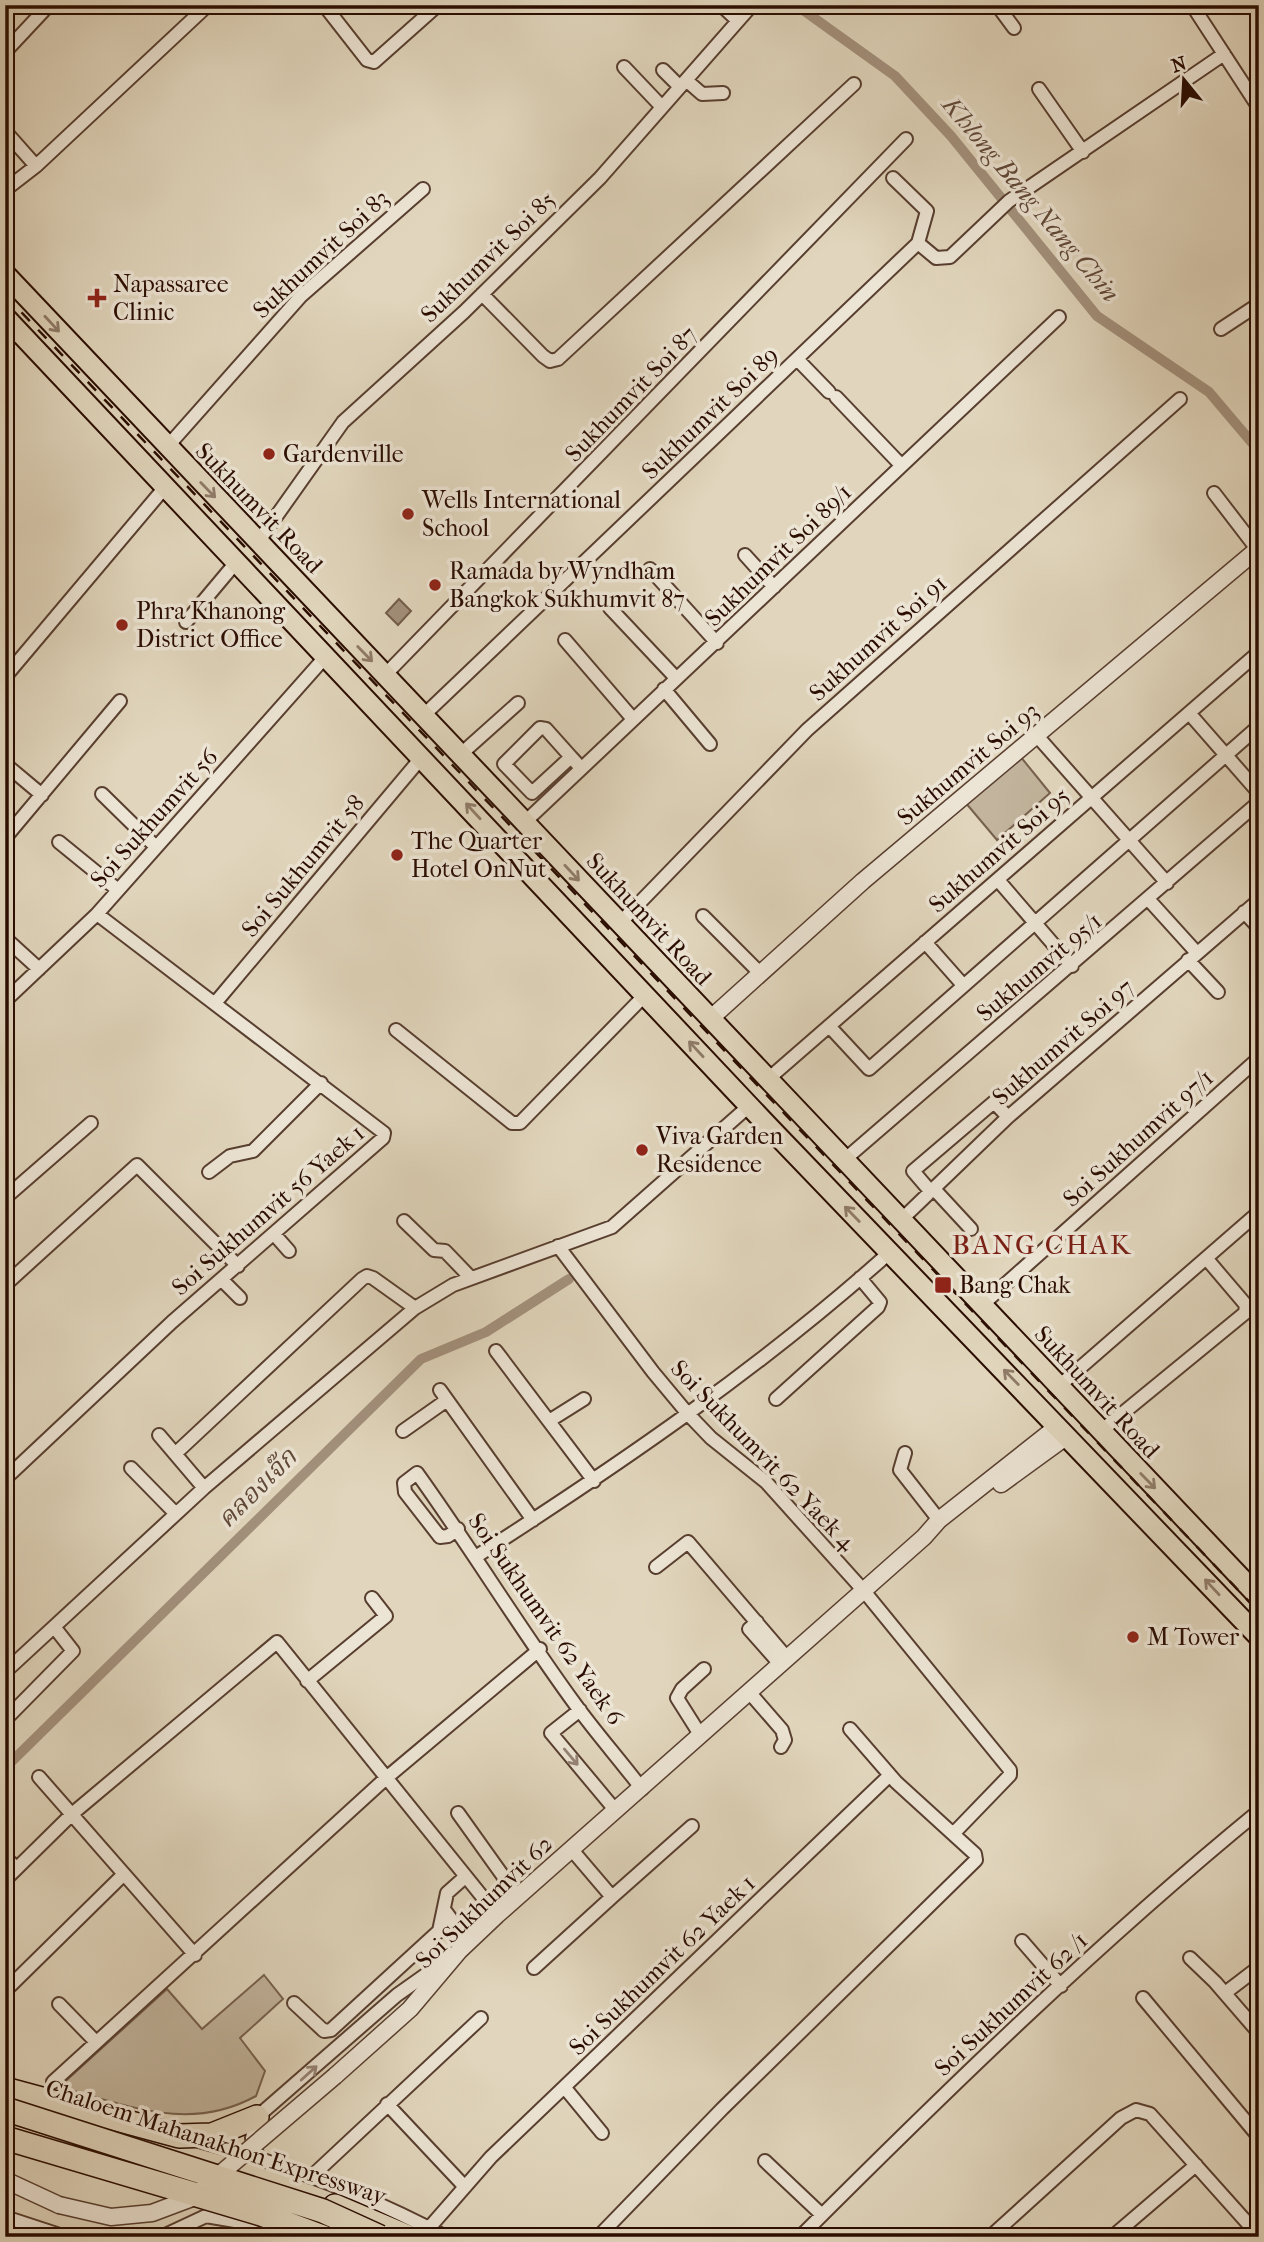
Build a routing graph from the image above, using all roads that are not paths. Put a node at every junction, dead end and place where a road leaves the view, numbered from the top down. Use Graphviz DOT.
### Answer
graph roads {
  1 [pos="49,5"];
  2 [pos="208,5"];
  3 [pos="324,5"];
  4 [pos="438,5"];
  5 [pos="721,5"];
  6 [pos="752,5"];
  7 [pos="997,5"];
  8 [pos="1192,5"];
  9 [pos="738,21"];
  10 [pos="1014,28"];
  11 [pos="5,52"];
  12 [pos="1224,54"];
  13 [pos="624,67"];
  14 [pos="663,70"];
  15 [pos="683,83"];
  16 [pos="855,84"];
  17 [pos="1039,89"];
  18 [pos="723,93"];
  19 [pos="662,107"];
  20 [pos="1259,107"];
  21 [pos="5,131"];
  22 [pos="906,139"];
  23 [pos="1083,152"];
  24 [pos="36,166"];
  25 [pos="893,178"];
  26 [pos="423,189"];
  27 [pos="5,190"];
  28 [pos="918,243"];
  29 [pos="5,274"];
  30 [pos="482,294"];
  31 [pos="1259,304"];
  32 [pos="5,317"];
  33 [pos="1059,317"];
  34 [pos="1221,329"];
  35 [pos="797,359"];
  36 [pos="1180,399"];
  37 [pos="167,447"];
  38 [pos="901,465"];
  39 [pos="166,486"];
  40 [pos="1214,493"];
  41 [pos="258,542"];
  42 [pos="1258,548"];
  43 [pos="744,555"];
  44 [pos="238,560"];
  45 [pos="650,569"];
  46 [pos="774,587"];
  47 [pos="610,608"];
  48 [pos="186,622"];
  49 [pos="565,640"];
  50 [pos="717,643"];
  51 [pos="1259,652"];
  52 [pos="327,655"];
  53 [pos="386,675"];
  54 [pos="5,677"];
  55 [pos="676,678"];
  56 [pos="664,690"];
  57 [pos="120,701"];
  58 [pos="518,703"];
  59 [pos="1189,713"];
  60 [pos="424,715"];
  61 [pos="633,719"];
  62 [pos="1259,726"];
  63 [pos="1038,737"];
  64 [pos="710,744"];
  65 [pos="1224,755"];
  66 [pos="422,757"];
  67 [pos="570,757"];
  68 [pos="466,760"];
  69 [pos="5,764"];
  70 [pos="582,768"];
  71 [pos="450,787"];
  72 [pos="1259,793"];
  73 [pos="102,794"];
  74 [pos="41,795"];
  75 [pos="1092,797"];
  76 [pos="1259,802"];
  77 [pos="525,822"];
  78 [pos="6,836"];
  79 [pos="1127,839"];
  80 [pos="59,842"];
  81 [pos="156,847"];
  82 [pos="998,880"];
  83 [pos="1167,883"];
  84 [pos="118,890"];
  85 [pos="1149,900"];
  86 [pos="1259,900"];
  87 [pos="1244,912"];
  88 [pos="97,914"];
  89 [pos="703,916"];
  90 [pos="1034,923"];
  91 [pos="619,924"];
  92 [pos="1259,928"];
  93 [pos="5,938"];
  94 [pos="925,942"];
  95 [pos="1193,957"];
  96 [pos="1072,966"];
  97 [pos="39,969"];
  98 [pos="759,972"];
  99 [pos="963,985"];
  100 [pos="1218,992"];
  101 [pos="645,995"];
  102 [pos="5,1001"];
  103 [pos="216,1002"];
  104 [pos="709,1019"];
  105 [pos="829,1026"];
  106 [pos="396,1030"];
  107 [pos="1259,1059"];
  108 [pos="767,1080"];
  109 [pos="321,1083"];
  110 [pos="749,1106"];
  111 [pos="1009,1117"];
  112 [pos="91,1123"];
  113 [pos="844,1161"];
  114 [pos="209,1172"];
  115 [pos="933,1190"];
  116 [pos="5,1198"];
  117 [pos="1259,1212"];
  118 [pos="404,1221"];
  119 [pos="900,1221"];
  120 [pos="971,1229"];
  121 [pos="274,1234"];
  122 [pos="558,1246"];
  123 [pos="289,1251"];
  124 [pos="889,1253"];
  125 [pos="1206,1258"];
  126 [pos="238,1266"];
  127 [pos="471,1278"];
  128 [pos="860,1279"];
  129 [pos="222,1280"];
  130 [pos="5,1285"];
  131 [pos="240,1298"];
  132 [pos="982,1305"];
  133 [pos="415,1308"];
  134 [pos="496,1351"];
  135 [pos="1058,1387"];
  136 [pos="584,1399"];
  137 [pos="776,1399"];
  138 [pos="688,1414"];
  139 [pos="1089,1419"];
  140 [pos="549,1421"];
  141 [pos="403,1431"];
  142 [pos="1063,1431"];
  143 [pos="159,1435"];
  144 [pos="176,1453"];
  145 [pos="905,1453"];
  146 [pos="131,1468"];
  147 [pos="5,1479"];
  148 [pos="594,1481"];
  149 [pos="204,1488"];
  150 [pos="176,1514"];
  151 [pos="533,1520"];
  152 [pos="939,1520"];
  153 [pos="458,1529"];
  154 [pos="924,1537"];
  155 [pos="477,1556"];
  156 [pos="656,1567"];
  157 [pos="864,1591"];
  158 [pos="1259,1597"];
  159 [pos="372,1598"];
  160 [pos="55,1628"];
  161 [pos="1259,1637"];
  162 [pos="540,1649"];
  163 [pos="783,1661"];
  164 [pos="704,1669"];
  165 [pos="5,1672"];
  166 [pos="307,1681"];
  167 [pos="749,1692"];
  168 [pos="580,1710"];
  169 [pos="5,1720"];
  170 [pos="850,1729"];
  171 [pos="701,1736"];
  172 [pos="781,1747"];
  173 [pos="890,1774"];
  174 [pos="39,1777"];
  175 [pos="385,1779"];
  176 [pos="642,1788"];
  177 [pos="616,1811"];
  178 [pos="1259,1811"];
  179 [pos="458,1813"];
  180 [pos="72,1814"];
  181 [pos="692,1826"];
  182 [pos="953,1834"];
  183 [pos="572,1850"];
  184 [pos="5,1858"];
  185 [pos="17,1868"];
  186 [pos="124,1874"];
  187 [pos="465,1877"];
  188 [pos="5,1880"];
  189 [pos="518,1897"];
  190 [pos="612,1897"];
  191 [pos="446,1912"];
  192 [pos="497,1915"];
  193 [pos="1022,1941"];
  194 [pos="464,1946"];
  195 [pos="194,1955"];
  196 [pos="1190,1958"];
  197 [pos="1259,1967"];
  198 [pos="534,1968"];
  199 [pos="1061,1986"];
  200 [pos="5,1992"];
  201 [pos="1226,1993"];
  202 [pos="1143,1998"];
  203 [pos="294,2003"];
  204 [pos="59,2004"];
  205 [pos="481,2018"];
  206 [pos="1258,2029"];
  207 [pos="96,2042"];
  208 [pos="53,2082"];
  209 [pos="565,2088"];
  210 [pos="5,2090"];
  211 [pos="5,2101"];
  212 [pos="387,2104"];
  213 [pos="5,2109"];
  214 [pos="257,2117"];
  215 [pos="5,2125"];
  216 [pos="602,2133"];
  217 [pos="178,2136"];
  218 [pos="1259,2137"];
  219 [pos="5,2138"];
  220 [pos="258,2157"];
  221 [pos="765,2161"];
  222 [pos="1195,2165"];
  223 [pos="311,2177"];
  224 [pos="5,2180"];
  225 [pos="465,2187"];
  226 [pos="822,2215"];
  227 [pos="5,2217"];
  228 [pos="418,2232"];
  229 [pos="1259,2236"];
  230 [pos="66,2237"];
  231 [pos="161,2237"];
  232 [pos="274,2237"];
  233 [pos="323,2237"];
  234 [pos="358,2237"];
  235 [pos="380,2237"];
  236 [pos="446,2237"];
  237 [pos="598,2237"];
  238 [pos="800,2237"];
  239 [pos="990,2237"];
  240 [pos="1112,2237"];
  1 -- 11 [label="street"];
  2 -- 24 [label="street"];
  3 -- 4 [label="street"];
  5 -- 9 [label="street"];
  6 -- 9 [label="street, Sukhumvit Soi 85"];
  7 -- 10 [label="street"];
  8 -- 12 [label="street"];
  9 -- 15 [label="street, Sukhumvit Soi 85"];
  12 -- 20 [label="street"];
  12 -- 23 [label="street"];
  13 -- 19 [label="street"];
  14 -- 15 [label="street"];
  15 -- 18 [label="street"];
  15 -- 19 [label="street, Sukhumvit Soi 85"];
  16 -- 30 [label="street"];
  17 -- 23 [label="street"];
  19 -- 30 [label="street, Sukhumvit Soi 85"];
  21 -- 24 [label="street"];
  22 -- 53 [label="street, Sukhumvit Soi 87"];
  23 -- 28 [label="street"];
  24 -- 27 [label="street"];
  25 -- 28 [label="street"];
  26 -- 37 [label="street, Sukhumvit Soi 83"];
  28 -- 35 [label="street, Sukhumvit Soi 89"];
  29 -- 37 [label="main road, Sukhumvit Road, one-way"];
  30 -- 41 [label="street, Sukhumvit Soi 85"];
  31 -- 34 [label="street"];
  32 -- 39 [label="main road"];
  33 -- 38 [label="street, Sukhumvit Soi 89/1"];
  35 -- 38 [label="street"];
  35 -- 60 [label="street, Sukhumvit Soi 89"];
  36 -- 91 [label="street, Sukhumvit Soi 91"];
  37 -- 41 [label="main road, Sukhumvit Road, one-way"];
  38 -- 46 [label="street, Sukhumvit Soi 89/1"];
  39 -- 44 [label="main road"];
  39 -- 54 [label="street"];
  40 -- 42 [label="street"];
  41 -- 53 [label="main road, Sukhumvit Road, one-way"];
  42 -- 63 [label="street, Sukhumvit Soi 93"];
  43 -- 46 [label="street"];
  44 -- 48 [label="street"];
  44 -- 52 [label="main road"];
  45 -- 50 [label="street"];
  46 -- 50 [label="street, Sukhumvit Soi 89/1"];
  47 -- 55 [label="street"];
  49 -- 61 [label="street"];
  50 -- 55 [label="street, Sukhumvit Soi 89/1"];
  51 -- 59 [label="street, Sukhumvit Soi 95"];
  52 -- 66 [label="main road"];
  52 -- 81 [label="street, Soi Sukhumvit 56"];
  53 -- 60 [label="main road, Sukhumvit Road"];
  55 -- 56 [label="street, Sukhumvit Soi 89/1"];
  56 -- 61 [label="street, Sukhumvit Soi 89/1"];
  56 -- 64 [label="street"];
  57 -- 74 [label="street"];
  58 -- 68 [label="street"];
  59 -- 65 [label="street"];
  59 -- 75 [label="street, Sukhumvit Soi 95"];
  60 -- 68 [label="main road, Sukhumvit Road"];
  61 -- 70 [label="street, Sukhumvit Soi 89/1"];
  62 -- 65 [label="street"];
  63 -- 75 [label="street"];
  63 -- 98 [label="street, Sukhumvit Soi 93"];
  65 -- 72 [label="street"];
  65 -- 79 [label="street"];
  66 -- 71 [label="main road"];
  66 -- 103 [label="street, Soi Sukhumvit 58"];
  67 -- 67 [label="street"];
  67 -- 70 [label="street"];
  68 -- 71 [label="main road"];
  68 -- 77 [label="main road, Sukhumvit Road"];
  69 -- 74 [label="street"];
  70 -- 77 [label="street, Sukhumvit Soi 89/1"];
  101 -- 71 [label="main road, one-way"];
  73 -- 81 [label="street"];
  74 -- 78 [label="street"];
  75 -- 79 [label="street"];
  75 -- 82 [label="street, Sukhumvit Soi 95"];
  76 -- 83 [label="street, Sukhumvit 95/1"];
  77 -- 91 [label="main road, Sukhumvit Road, one-way"];
  79 -- 83 [label="street"];
  79 -- 90 [label="street"];
  80 -- 84 [label="street"];
  81 -- 84 [label="street, Soi Sukhumvit 56"];
  82 -- 90 [label="street"];
  82 -- 94 [label="street, Sukhumvit Soi 95"];
  83 -- 85 [label="street, Sukhumvit 95/1"];
  84 -- 88 [label="street, Soi Sukhumvit 56"];
  85 -- 95 [label="street"];
  85 -- 96 [label="street, Sukhumvit 95/1"];
  86 -- 87 [label="street, Sukhumvit Soi 97"];
  87 -- 92 [label="street"];
  87 -- 95 [label="street, Sukhumvit Soi 97"];
  88 -- 97 [label="street, Soi Sukhumvit 56"];
  88 -- 103 [label="street, Soi Sukhumvit 56 Yaek 1"];
  89 -- 98 [label="street"];
  90 -- 96 [label="street"];
  90 -- 99 [label="street"];
  91 -- 104 [label="main road, Sukhumvit Road"];
  93 -- 97 [label="street"];
  94 -- 99 [label="street"];
  94 -- 105 [label="street, Sukhumvit Soi 95"];
  95 -- 100 [label="street"];
  95 -- 111 [label="street, Sukhumvit Soi 97"];
  96 -- 113 [label="street, Sukhumvit 95/1"];
  97 -- 102 [label="street, Soi Sukhumvit 56"];
  98 -- 104 [label="street, Sukhumvit Soi 93"];
  99 -- 105 [label="street"];
  101 -- 106 [label="street"];
  110 -- 101 [label="main road, one-way"];
  103 -- 109 [label="street, Soi Sukhumvit 56 Yaek 1"];
  104 -- 108 [label="main road, Sukhumvit Road"];
  105 -- 108 [label="street, Sukhumvit Soi 95"];
  107 -- 132 [label="street, Soi Sukhumvit 97/1"];
  108 -- 113 [label="main road, Sukhumvit Road"];
  109 -- 114 [label="street"];
  109 -- 121 [label="street, Soi Sukhumvit 56 Yaek 1"];
  110 -- 122 [label="street"];
  124 -- 110 [label="main road, one-way"];
  111 -- 115 [label="street, Sukhumvit Soi 97"];
  111 -- 115 [label="street"];
  112 -- 116 [label="street"];
  113 -- 119 [label="main road, Sukhumvit Road"];
  115 -- 119 [label="street, Sukhumvit Soi 97"];
  115 -- 120 [label="street"];
  117 -- 125 [label="street"];
  118 -- 127 [label="street"];
  119 -- 132 [label="main road, Sukhumvit Road"];
  121 -- 123 [label="street"];
  121 -- 126 [label="street, Soi Sukhumvit 56 Yaek 1"];
  122 -- 127 [label="street"];
  122 -- 138 [label="street, Soi Sukhumvit 62 Yaek 4"];
  124 -- 128 [label="street"];
  142 -- 124 [label="main road, one-way"];
  125 -- 135 [label="street"];
  125 -- 139 [label="street"];
  126 -- 129 [label="street, Soi Sukhumvit 56 Yaek 1"];
  126 -- 130 [label="street"];
  127 -- 133 [label="street"];
  128 -- 137 [label="street"];
  128 -- 138 [label="street"];
  129 -- 131 [label="street"];
  129 -- 147 [label="street, Soi Sukhumvit 56 Yaek 1"];
  132 -- 135 [label="main road, Sukhumvit Road"];
  133 -- 144 [label="street"];
  133 -- 149 [label="street"];
  134 -- 140 [label="street"];
  135 -- 139 [label="main road, Sukhumvit Road"];
  136 -- 140 [label="street"];
  138 -- 148 [label="street"];
  138 -- 157 [label="street, Soi Sukhumvit 62 Yaek 4"];
  139 -- 142 [label="main road"];
  139 -- 158 [label="main road, Sukhumvit Road, one-way"];
  140 -- 148 [label="street"];
  141 -- 151 [label="street"];
  142 -- 152 [label="street, Soi Sukhumvit 62"];
  142 -- 154 [label="street, Soi Sukhumvit 62"];
  161 -- 142 [label="main road, one-way"];
  143 -- 144 [label="street"];
  144 -- 149 [label="street"];
  145 -- 152 [label="street"];
  146 -- 150 [label="street"];
  148 -- 151 [label="street"];
  149 -- 150 [label="street"];
  150 -- 160 [label="street"];
  151 -- 155 [label="street"];
  152 -- 154 [label="street, Soi Sukhumvit 62"];
  153 -- 153 [label="street, Soi Sukhumvit 62 Yaek 6"];
  153 -- 155 [label="street, Soi Sukhumvit 62 Yaek 6"];
  154 -- 157 [label="street, Soi Sukhumvit 62"];
  155 -- 162 [label="street, Soi Sukhumvit 62 Yaek 6"];
  156 -- 163 [label="street"];
  157 -- 163 [label="street, Soi Sukhumvit 62"];
  157 -- 182 [label="street"];
  159 -- 166 [label="street"];
  160 -- 165 [label="street"];
  160 -- 169 [label="street"];
  162 -- 168 [label="street, Soi Sukhumvit 62 Yaek 6"];
  162 -- 175 [label="street"];
  163 -- 167 [label="street, Soi Sukhumvit 62"];
  164 -- 171 [label="street"];
  166 -- 175 [label="street"];
  166 -- 180 [label="street"];
  167 -- 171 [label="street, Soi Sukhumvit 62"];
  167 -- 172 [label="street"];
  168 -- 176 [label="street, Soi Sukhumvit 62 Yaek 6"];
  168 -- 177 [label="street, one-way"];
  170 -- 173 [label="street"];
  171 -- 176 [label="street, Soi Sukhumvit 62"];
  173 -- 182 [label="street"];
  173 -- 209 [label="street, Soi Sukhumvit 62 Yaek 1"];
  174 -- 180 [label="street"];
  175 -- 187 [label="street"];
  175 -- 195 [label="street"];
  176 -- 177 [label="street, Soi Sukhumvit 62"];
  177 -- 183 [label="street, Soi Sukhumvit 62"];
  178 -- 199 [label="street, Soi Sukhumvit 62 /1"];
  179 -- 189 [label="street"];
  180 -- 185 [label="street"];
  180 -- 186 [label="street"];
  181 -- 190 [label="street"];
  182 -- 237 [label="street"];
  183 -- 189 [label="street, Soi Sukhumvit 62"];
  183 -- 190 [label="street"];
  184 -- 185 [label="street"];
  185 -- 188 [label="street"];
  186 -- 195 [label="street"];
  186 -- 200 [label="street"];
  187 -- 191 [label="street"];
  187 -- 192 [label="street"];
  189 -- 192 [label="street, Soi Sukhumvit 62"];
  190 -- 198 [label="street"];
  191 -- 194 [label="street"];
  191 -- 203 [label="street"];
  192 -- 194 [label="street, Soi Sukhumvit 62"];
  193 -- 199 [label="street"];
  214 -- 194 [label="street, one-way"];
  194 -- 224 [label="street, Soi Sukhumvit 62, bridge"];
  195 -- 207 [label="street"];
  196 -- 201 [label="street"];
  197 -- 201 [label="street"];
  199 -- 226 [label="street, Soi Sukhumvit 62 /1"];
  201 -- 206 [label="street"];
  202 -- 218 [label="street"];
  204 -- 207 [label="street"];
  205 -- 212 [label="street"];
  207 -- 208 [label="street"];
  209 -- 216 [label="street"];
  209 -- 225 [label="street, Soi Sukhumvit 62 Yaek 1"];
  210 -- 217 [label="highway"];
  211 -- 228 [label="highway, Chaloem Mahanakhon Expressway"];
  212 -- 223 [label="street"];
  212 -- 225 [label="street"];
  213 -- 235 [label="highway, bridge"];
  214 -- 217 [label="highway"];
  214 -- 220 [label="street"];
  215 -- 234 [label="highway, Chaloem Mahanakhon Expressway"];
  217 -- 220 [label="street"];
  219 -- 233 [label="highway, bridge"];
  220 -- 223 [label="street"];
  221 -- 226 [label="street"];
  222 -- 229 [label="street"];
  222 -- 239 [label="street"];
  222 -- 240 [label="street"];
  223 -- 228 [label="street"];
  225 -- 228 [label="street, Soi Sukhumvit 62 Yaek 1"];
  226 -- 238 [label="street, Soi Sukhumvit 62 /1"];
  227 -- 230 [label="street"];
  228 -- 236 [label="street"];
  231 -- 232 [label="street"];
}
